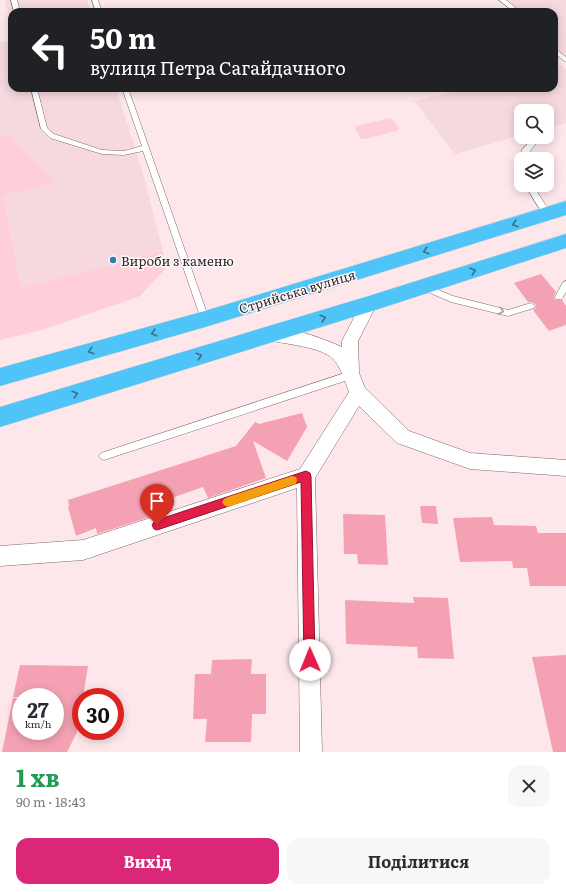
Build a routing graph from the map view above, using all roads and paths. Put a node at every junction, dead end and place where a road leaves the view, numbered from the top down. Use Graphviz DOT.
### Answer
graph roads {
  1 [pos="502,0"];
  2 [pos="513,8"];
  3 [pos="558,53"];
  4 [pos="566,60"];
  5 [pos="35,92"];
  6 [pos="126,92"];
  7 [pos="532,144"];
  8 [pos="145,148"];
  9 [pos="526,152"];
  10 [pos="533,192"];
  11 [pos="566,208"];
  12 [pos="547,214"];
  13 [pos="566,241"];
  14 [pos="566,284"];
  15 [pos="424,287"];
  16 [pos="559,297"];
  17 [pos="369,304"];
  18 [pos="531,306"];
  19 [pos="204,319"];
  20 [pos="270,334"];
  21 [pos="351,375"];
  22 [pos="0,377"];
  23 [pos="358,393"];
  24 [pos="0,417"];
  25 [pos="104,456"];
  26 [pos="566,468"];
  27 [pos="306,476"];
  28 [pos="0,556"];
  29 [pos="311,752"];
  1 -- 2 [label="lane"];
  3 -- 4 [label="lane"];
  5 -- 8 [label="lane"];
  6 -- 8 [label="lane"];
  7 -- 9 [label="lane"];
  8 -- 19 [label="lane"];
  10 -- 12 [label="lane"];
  11 -- 12 [label="highway, Стрийська вулиця"];
  12 -- 19 [label="highway, Стрийська вулиця, one-way"];
  15 -- 13 [label="highway, one-way"];
  14 -- 16 [label="lane"];
  15 -- 17 [label="highway"];
  15 -- 18 [label="lane, one-way"];
  20 -- 17 [label="highway, one-way"];
  17 -- 21 [label="street"];
  19 -- 22 [label="highway, Стрийська вулиця, one-way"];
  20 -- 21 [label="street"];
  24 -- 20 [label="highway, one-way"];
  21 -- 23 [label="street"];
  21 -- 25 [label="lane"];
  23 -- 26 [label="street"];
  23 -- 27 [label="street"];
  27 -- 28 [label="street"];
  27 -- 29 [label="street"];
}
